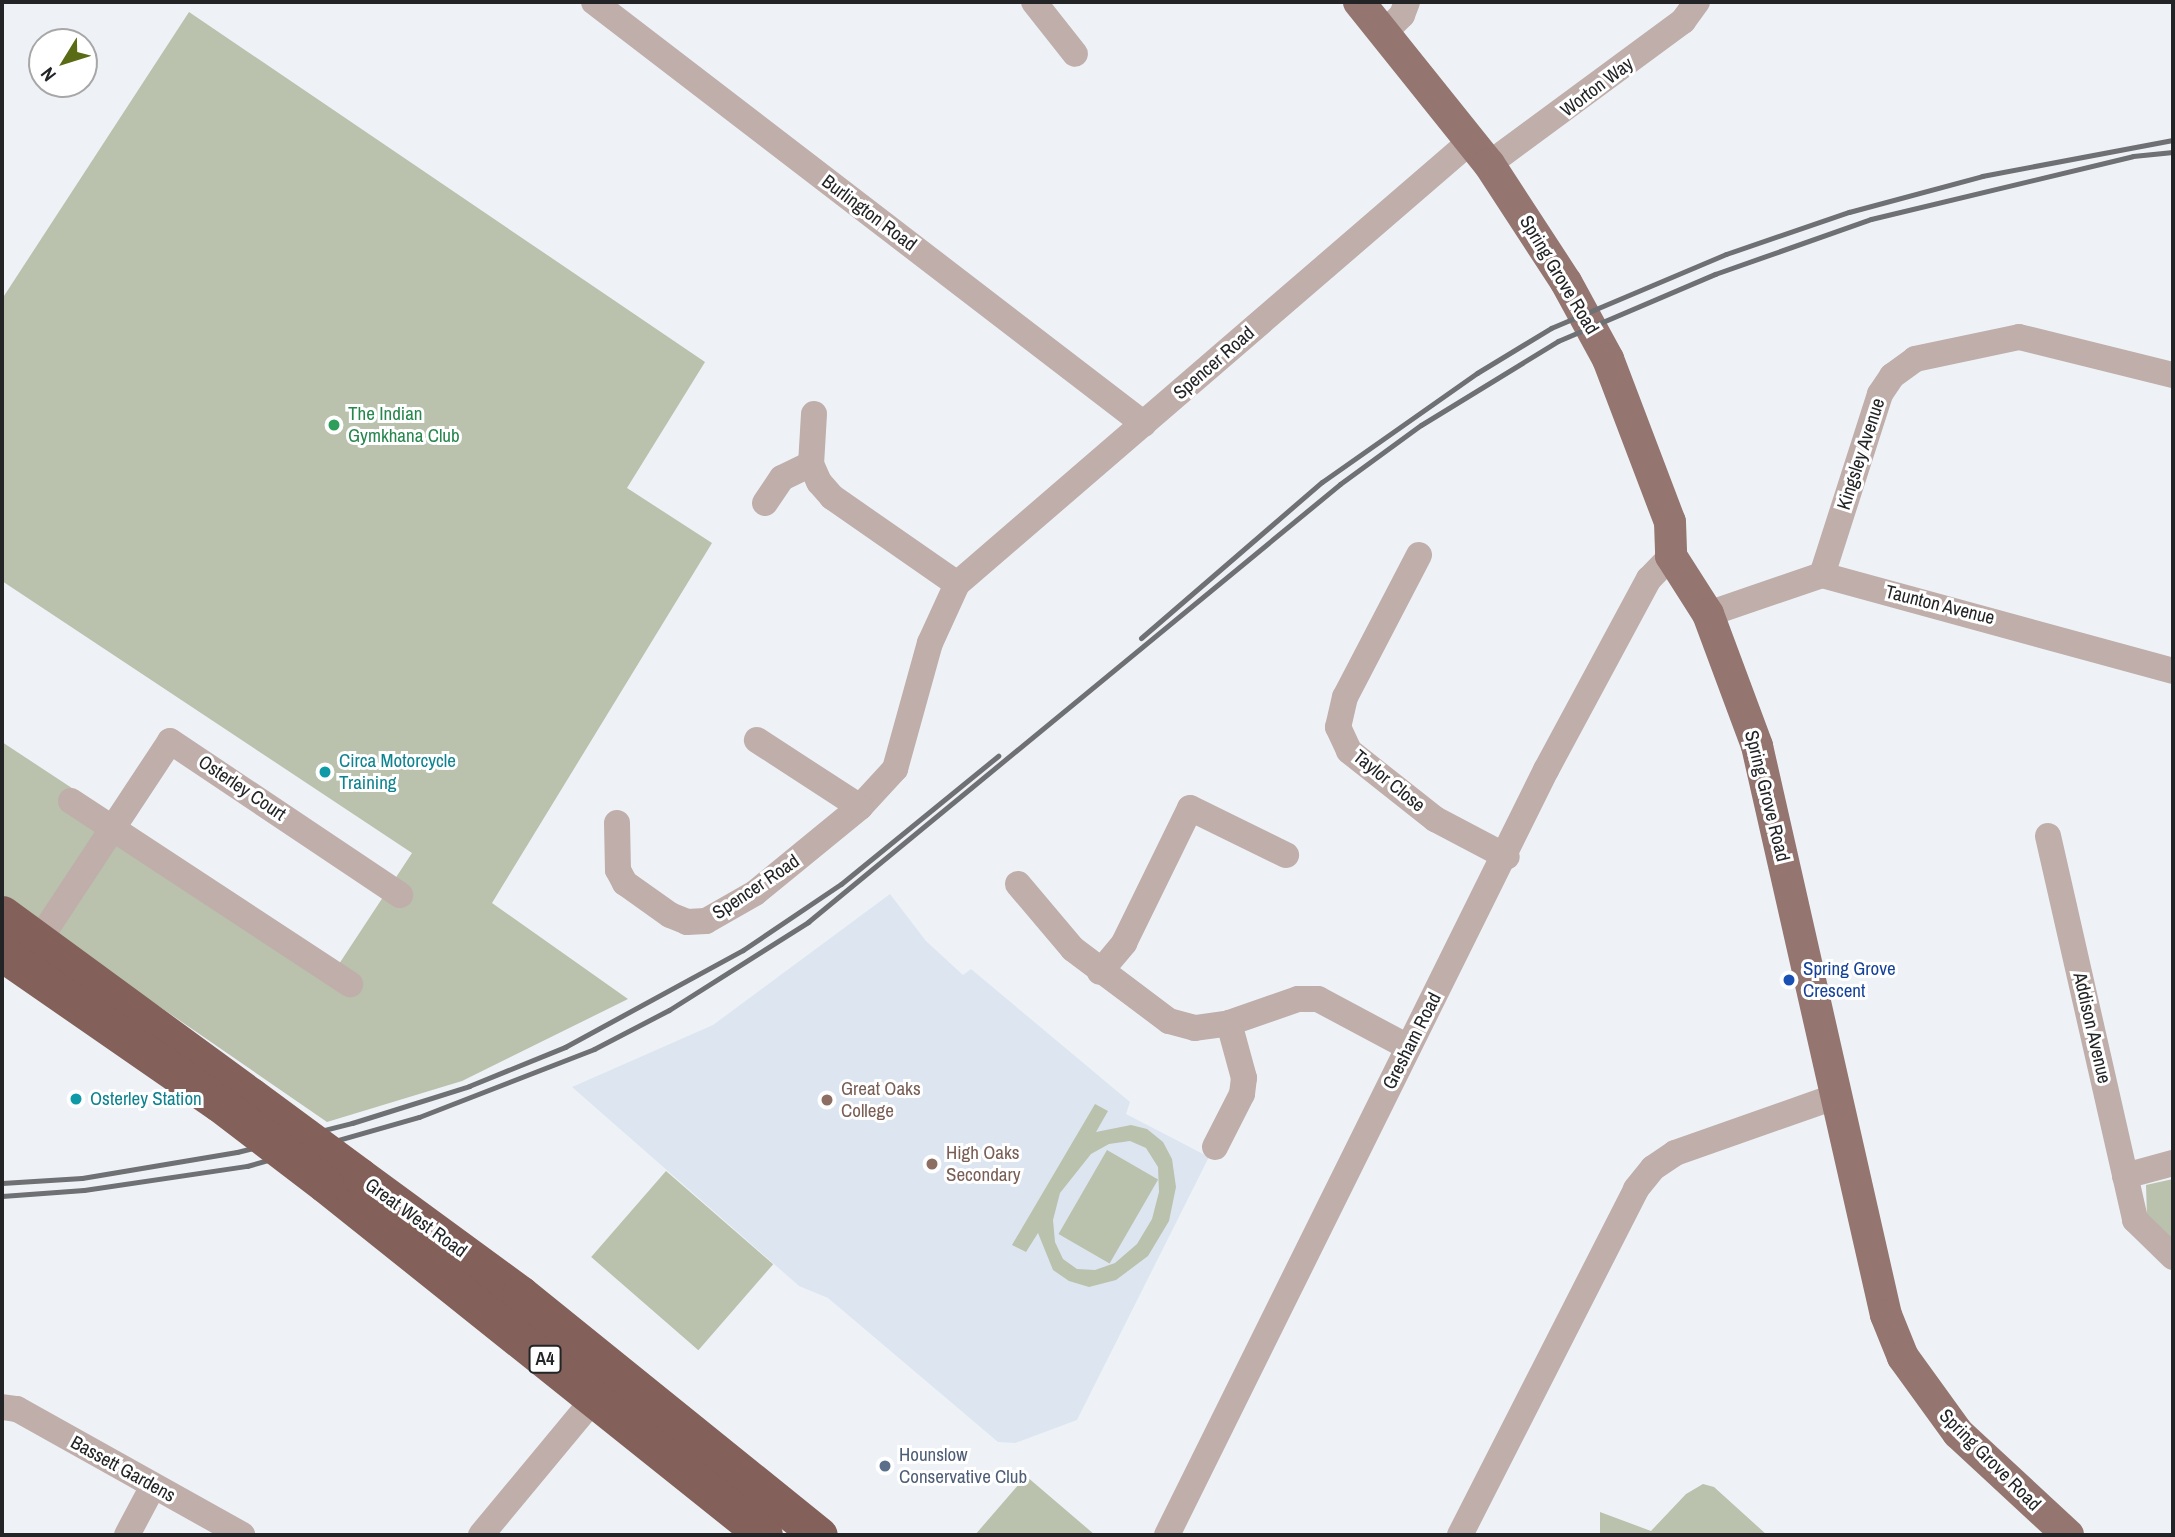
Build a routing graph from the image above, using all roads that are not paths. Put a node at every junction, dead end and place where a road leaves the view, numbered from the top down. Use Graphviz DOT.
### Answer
graph roads {
  1 [pos="594,2"];
  2 [pos="1034,2"];
  3 [pos="1359,2"];
  4 [pos="1407,2"];
  5 [pos="1698,2"];
  6 [pos="1385,32"];
  7 [pos="1075,54"];
  8 [pos="1480,152"];
  9 [pos="2173,375"];
  10 [pos="814,414"];
  11 [pos="1144,424"];
  12 [pos="811,464"];
  13 [pos="765,503"];
  14 [pos="1419,555"];
  15 [pos="1671,556"];
  16 [pos="1822,575"];
  17 [pos="957,584"];
  18 [pos="1708,614"];
  19 [pos="2173,671"];
  20 [pos="757,740"];
  21 [pos="71,801"];
  22 [pos="860,807"];
  23 [pos="617,823"];
  24 [pos="113,828"];
  25 [pos="2048,836"];
  26 [pos="1286,855"];
  27 [pos="1507,857"];
  28 [pos="1018,884"];
  29 [pos="400,895"];
  30 [pos="2,914"];
  31 [pos="38,940"];
  32 [pos="2,953"];
  33 [pos="1100,972"];
  34 [pos="350,985"];
  35 [pos="1229,1023"];
  36 [pos="1408,1047"];
  37 [pos="1834,1097"];
  38 [pos="235,1100"];
  39 [pos="1215,1147"];
  40 [pos="2173,1163"];
  41 [pos="2126,1176"];
  42 [pos="342,1180"];
  43 [pos="2173,1257"];
  44 [pos="594,1399"];
  45 [pos="2,1407"];
  46 [pos="153,1486"];
  47 [pos="2054,1531"];
  48 [pos="127,1535"];
  49 [pos="242,1535"];
  50 [pos="481,1535"];
  51 [pos="764,1535"];
  52 [pos="820,1535"];
  53 [pos="1167,1535"];
  54 [pos="1460,1535"];
  1 -- 11 [label="street, Burlington Road"];
  2 -- 7 [label="street"];
  3 -- 6 [label="main road, Spring Grove Road"];
  4 -- 6 [label="street"];
  5 -- 8 [label="street, Worton Way"];
  6 -- 8 [label="main road, Spring Grove Road"];
  8 -- 11 [label="street, Spencer Road"];
  8 -- 15 [label="main road, Spring Grove Road"];
  9 -- 16 [label="street, Kingsley Avenue"];
  10 -- 12 [label="street"];
  11 -- 17 [label="street, Spencer Road"];
  12 -- 13 [label="street"];
  12 -- 17 [label="street"];
  14 -- 27 [label="street, Taylor Close"];
  15 -- 18 [label="main road, Spring Grove Road"];
  15 -- 27 [label="street, Gresham Road"];
  16 -- 18 [label="street"];
  16 -- 19 [label="street, Taunton Avenue"];
  17 -- 22 [label="street, Spencer Road"];
  18 -- 37 [label="main road, Spring Grove Road"];
  20 -- 22 [label="street"];
  21 -- 24 [label="street"];
  22 -- 23 [label="street, Spencer Road"];
  24 -- 29 [label="street, Osterley Court"];
  24 -- 31 [label="street, Osterley Court"];
  24 -- 34 [label="street"];
  25 -- 41 [label="street, Addison Avenue"];
  26 -- 33 [label="street"];
  27 -- 36 [label="street, Gresham Road"];
  28 -- 33 [label="street"];
  30 -- 31 [label="highway, Great West Road / A4"];
  31 -- 38 [label="highway, Great West Road / A4"];
  32 -- 38 [label="highway, Great West Road / A4"];
  33 -- 35 [label="street"];
  35 -- 36 [label="street"];
  35 -- 39 [label="street"];
  36 -- 53 [label="street, Gresham Road"];
  37 -- 47 [label="main road, Spring Grove Road"];
  37 -- 54 [label="street"];
  38 -- 42 [label="highway, Great West Road / A4, bridge"];
  40 -- 41 [label="street"];
  41 -- 43 [label="street, Addison Avenue"];
  42 -- 44 [label="highway, Great West Road / A4"];
  42 -- 52 [label="highway, Great West Road / A4"];
  44 -- 50 [label="street"];
  44 -- 51 [label="highway, Great West Road / A4"];
  45 -- 46 [label="street, Bassett Gardens"];
  46 -- 48 [label="street"];
  46 -- 49 [label="street, Bassett Gardens"];
}
